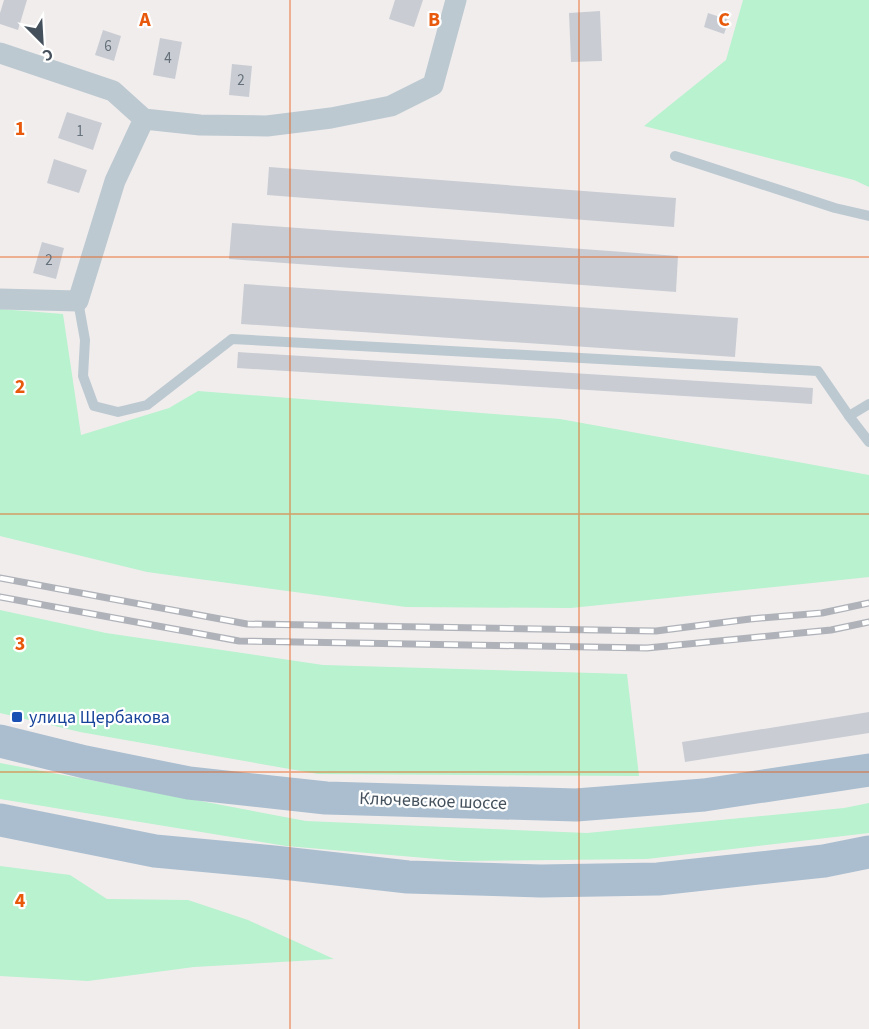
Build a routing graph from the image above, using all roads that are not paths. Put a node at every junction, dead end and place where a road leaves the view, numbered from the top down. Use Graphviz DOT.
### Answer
graph roads {
  1 [pos="456,0"];
  2 [pos="0,53"];
  3 [pos="144,119"];
  4 [pos="675,156"];
  5 [pos="869,216"];
  6 [pos="0,299"];
  7 [pos="78,301"];
  8 [pos="869,404"];
  9 [pos="849,416"];
  10 [pos="869,442"];
  11 [pos="0,741"];
  12 [pos="869,770"];
  13 [pos="0,820"];
  14 [pos="869,852"];
  1 -- 3 [label="street"];
  2 -- 3 [label="street"];
  3 -- 7 [label="street"];
  4 -- 5 [label="lane"];
  6 -- 7 [label="street"];
  7 -- 9 [label="lane"];
  8 -- 9 [label="lane"];
  9 -- 10 [label="lane"];
  11 -- 12 [label="main road, Ключевское шоссе"];
  13 -- 14 [label="main road"];
}
